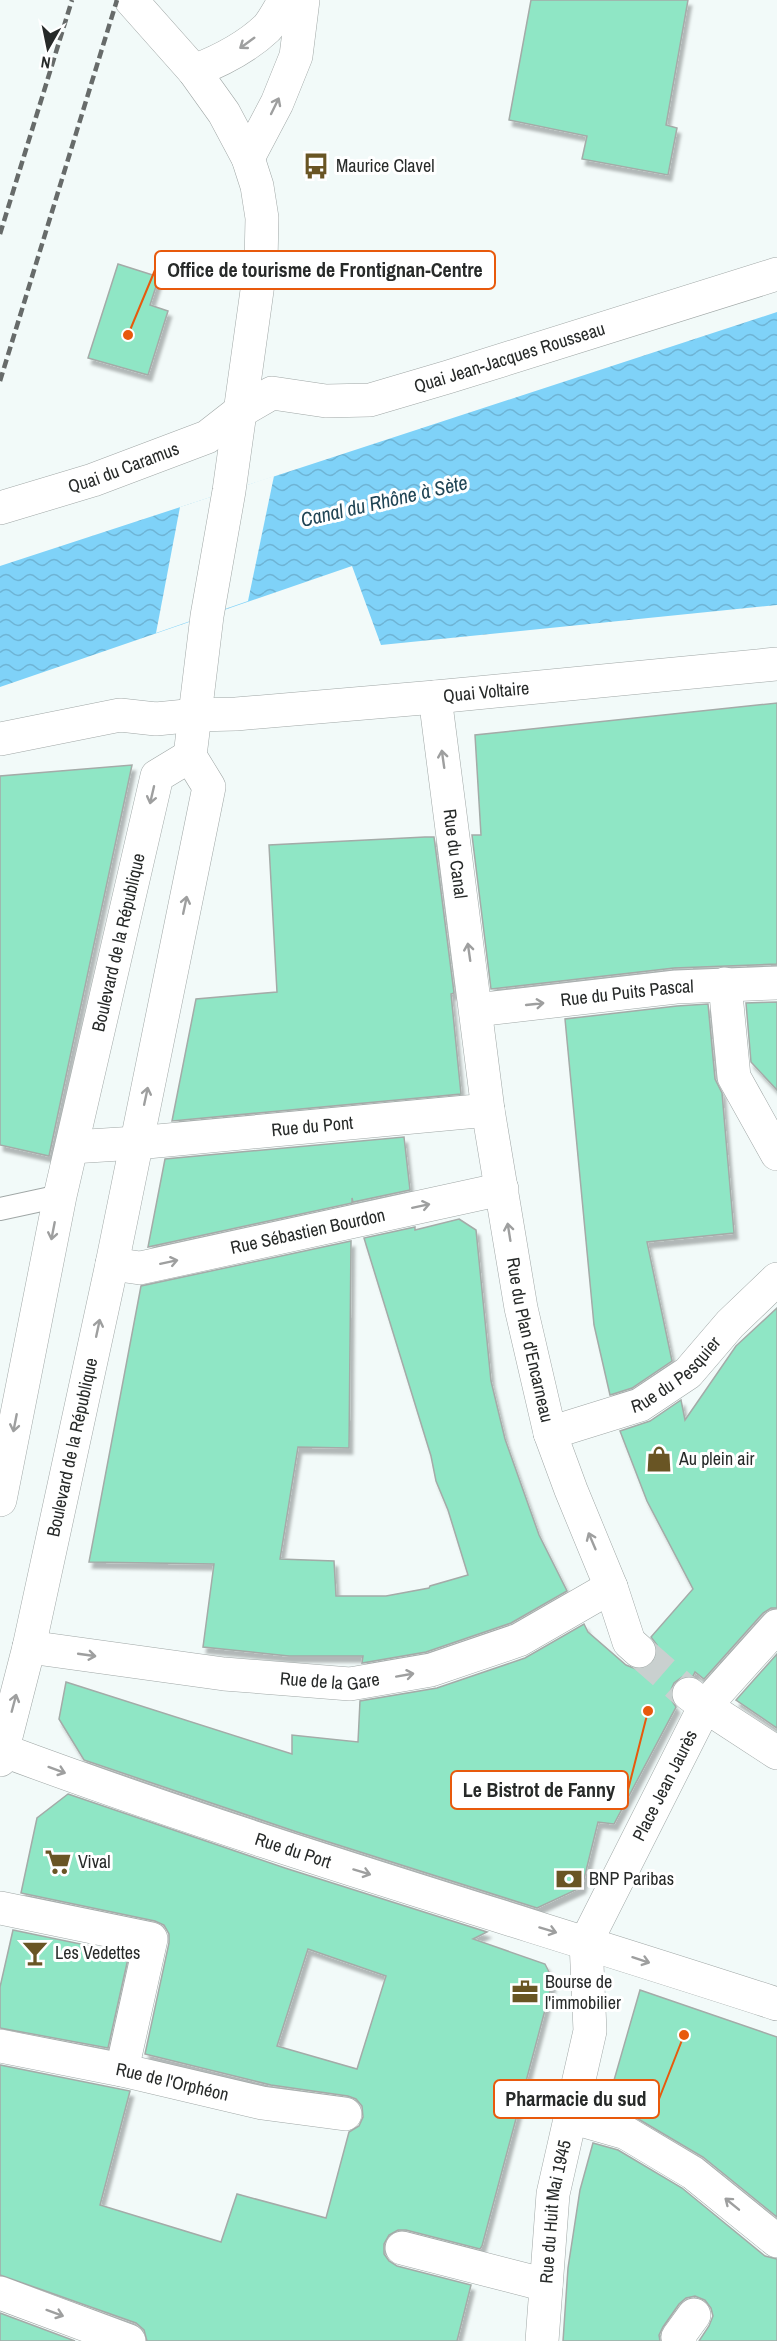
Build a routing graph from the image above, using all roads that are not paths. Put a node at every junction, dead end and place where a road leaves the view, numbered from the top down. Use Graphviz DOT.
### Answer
graph roads {
  1 [pos="131,0"];
  2 [pos="285,0"];
  3 [pos="303,0"];
  4 [pos="194,71"];
  5 [pos="248,158"];
  6 [pos="777,274"];
  7 [pos="239,412"];
  8 [pos="0,508"];
  9 [pos="777,664"];
  10 [pos="435,698"];
  11 [pos="196,714"];
  12 [pos="0,739"];
  13 [pos="190,756"];
  14 [pos="777,982"];
  15 [pos="725,984"];
  16 [pos="477,1010"];
  17 [pos="488,1110"];
  18 [pos="136,1143"];
  19 [pos="72,1147"];
  20 [pos="777,1154"];
  21 [pos="502,1189"];
  22 [pos="60,1196"];
  23 [pos="0,1209"];
  24 [pos="112,1264"];
  25 [pos="777,1279"];
  26 [pos="550,1433"];
  27 [pos="0,1496"];
  28 [pos="611,1587"];
  29 [pos="777,1626"];
  30 [pos="29,1647"];
  31 [pos="639,1651"];
  32 [pos="696,1700"];
  33 [pos="1,1753"];
  34 [pos="777,1753"];
  35 [pos="0,1908"];
  36 [pos="586,1942"];
  37 [pos="777,2004"];
  38 [pos="0,2046"];
  39 [pos="122,2070"];
  40 [pos="345,2114"];
  41 [pos="570,2117"];
  42 [pos="777,2241"];
  43 [pos="402,2248"];
  44 [pos="546,2285"];
  45 [pos="0,2293"];
  46 [pos="129,2341"];
  47 [pos="542,2341"];
  1 -- 4 [label="street"];
  2 -- 4 [label="street, one-way"];
  5 -- 3 [label="street, one-way"];
  4 -- 5 [label="street"];
  5 -- 7 [label="street"];
  6 -- 7 [label="street, Quai Jean-Jacques Rousseau"];
  7 -- 8 [label="street, Quai du Caramus"];
  7 -- 11 [label="street"];
  9 -- 10 [label="street, Quai Voltaire"];
  10 -- 11 [label="street, Quai Voltaire"];
  16 -- 10 [label="street, Rue du Canal, one-way"];
  11 -- 12 [label="street, Quai Voltaire"];
  11 -- 13 [label="street"];
  18 -- 13 [label="street, Boulevard de la République, one-way"];
  13 -- 19 [label="street, Boulevard de la République, one-way"];
  14 -- 15 [label="street, Rue du Puits Pascal"];
  16 -- 15 [label="street, Rue du Puits Pascal, one-way"];
  15 -- 20 [label="street"];
  16 -- 17 [label="street, Rue du Plan d'Encarneau"];
  17 -- 18 [label="street, Rue du Pont"];
  17 -- 21 [label="street, Rue du Plan d'Encarneau"];
  18 -- 19 [label="street"];
  18 -- 24 [label="street, Boulevard de la République"];
  19 -- 22 [label="street, Boulevard de la République"];
  24 -- 21 [label="street, Rue Sébastien Bourdon, one-way"];
  26 -- 21 [label="street, Rue du Plan d'Encarneau, one-way"];
  22 -- 23 [label="lane"];
  22 -- 27 [label="street, Boulevard de la République, one-way"];
  30 -- 24 [label="street, Boulevard de la République, one-way"];
  25 -- 26 [label="street, Rue du Pesquier"];
  28 -- 26 [label="street, Rue du Plan d'Encarneau, one-way"];
  30 -- 28 [label="street, Rue de la Gare, one-way"];
  28 -- 31 [label="street, Rue du Plan d'Encarneau"];
  29 -- 32 [label="street, Place Jean Jaurès"];
  33 -- 30 [label="street, Boulevard de la République, one-way"];
  32 -- 34 [label="street"];
  32 -- 36 [label="street, Place Jean Jaurès"];
  33 -- 36 [label="street, Rue du Port, one-way"];
  35 -- 39 [label="street"];
  36 -- 37 [label="street, Rue du Port, one-way"];
  36 -- 41 [label="street, Rue du Huit Mai 1945"];
  38 -- 39 [label="street, Rue de l'Orphéon"];
  39 -- 40 [label="street, Rue de l'Orphéon"];
  42 -- 41 [label="street, one-way"];
  41 -- 44 [label="street, Rue du Huit Mai 1945"];
  43 -- 44 [label="street"];
  44 -- 47 [label="street, Rue du Huit Mai 1945"];
  45 -- 46 [label="street, one-way"];
}
